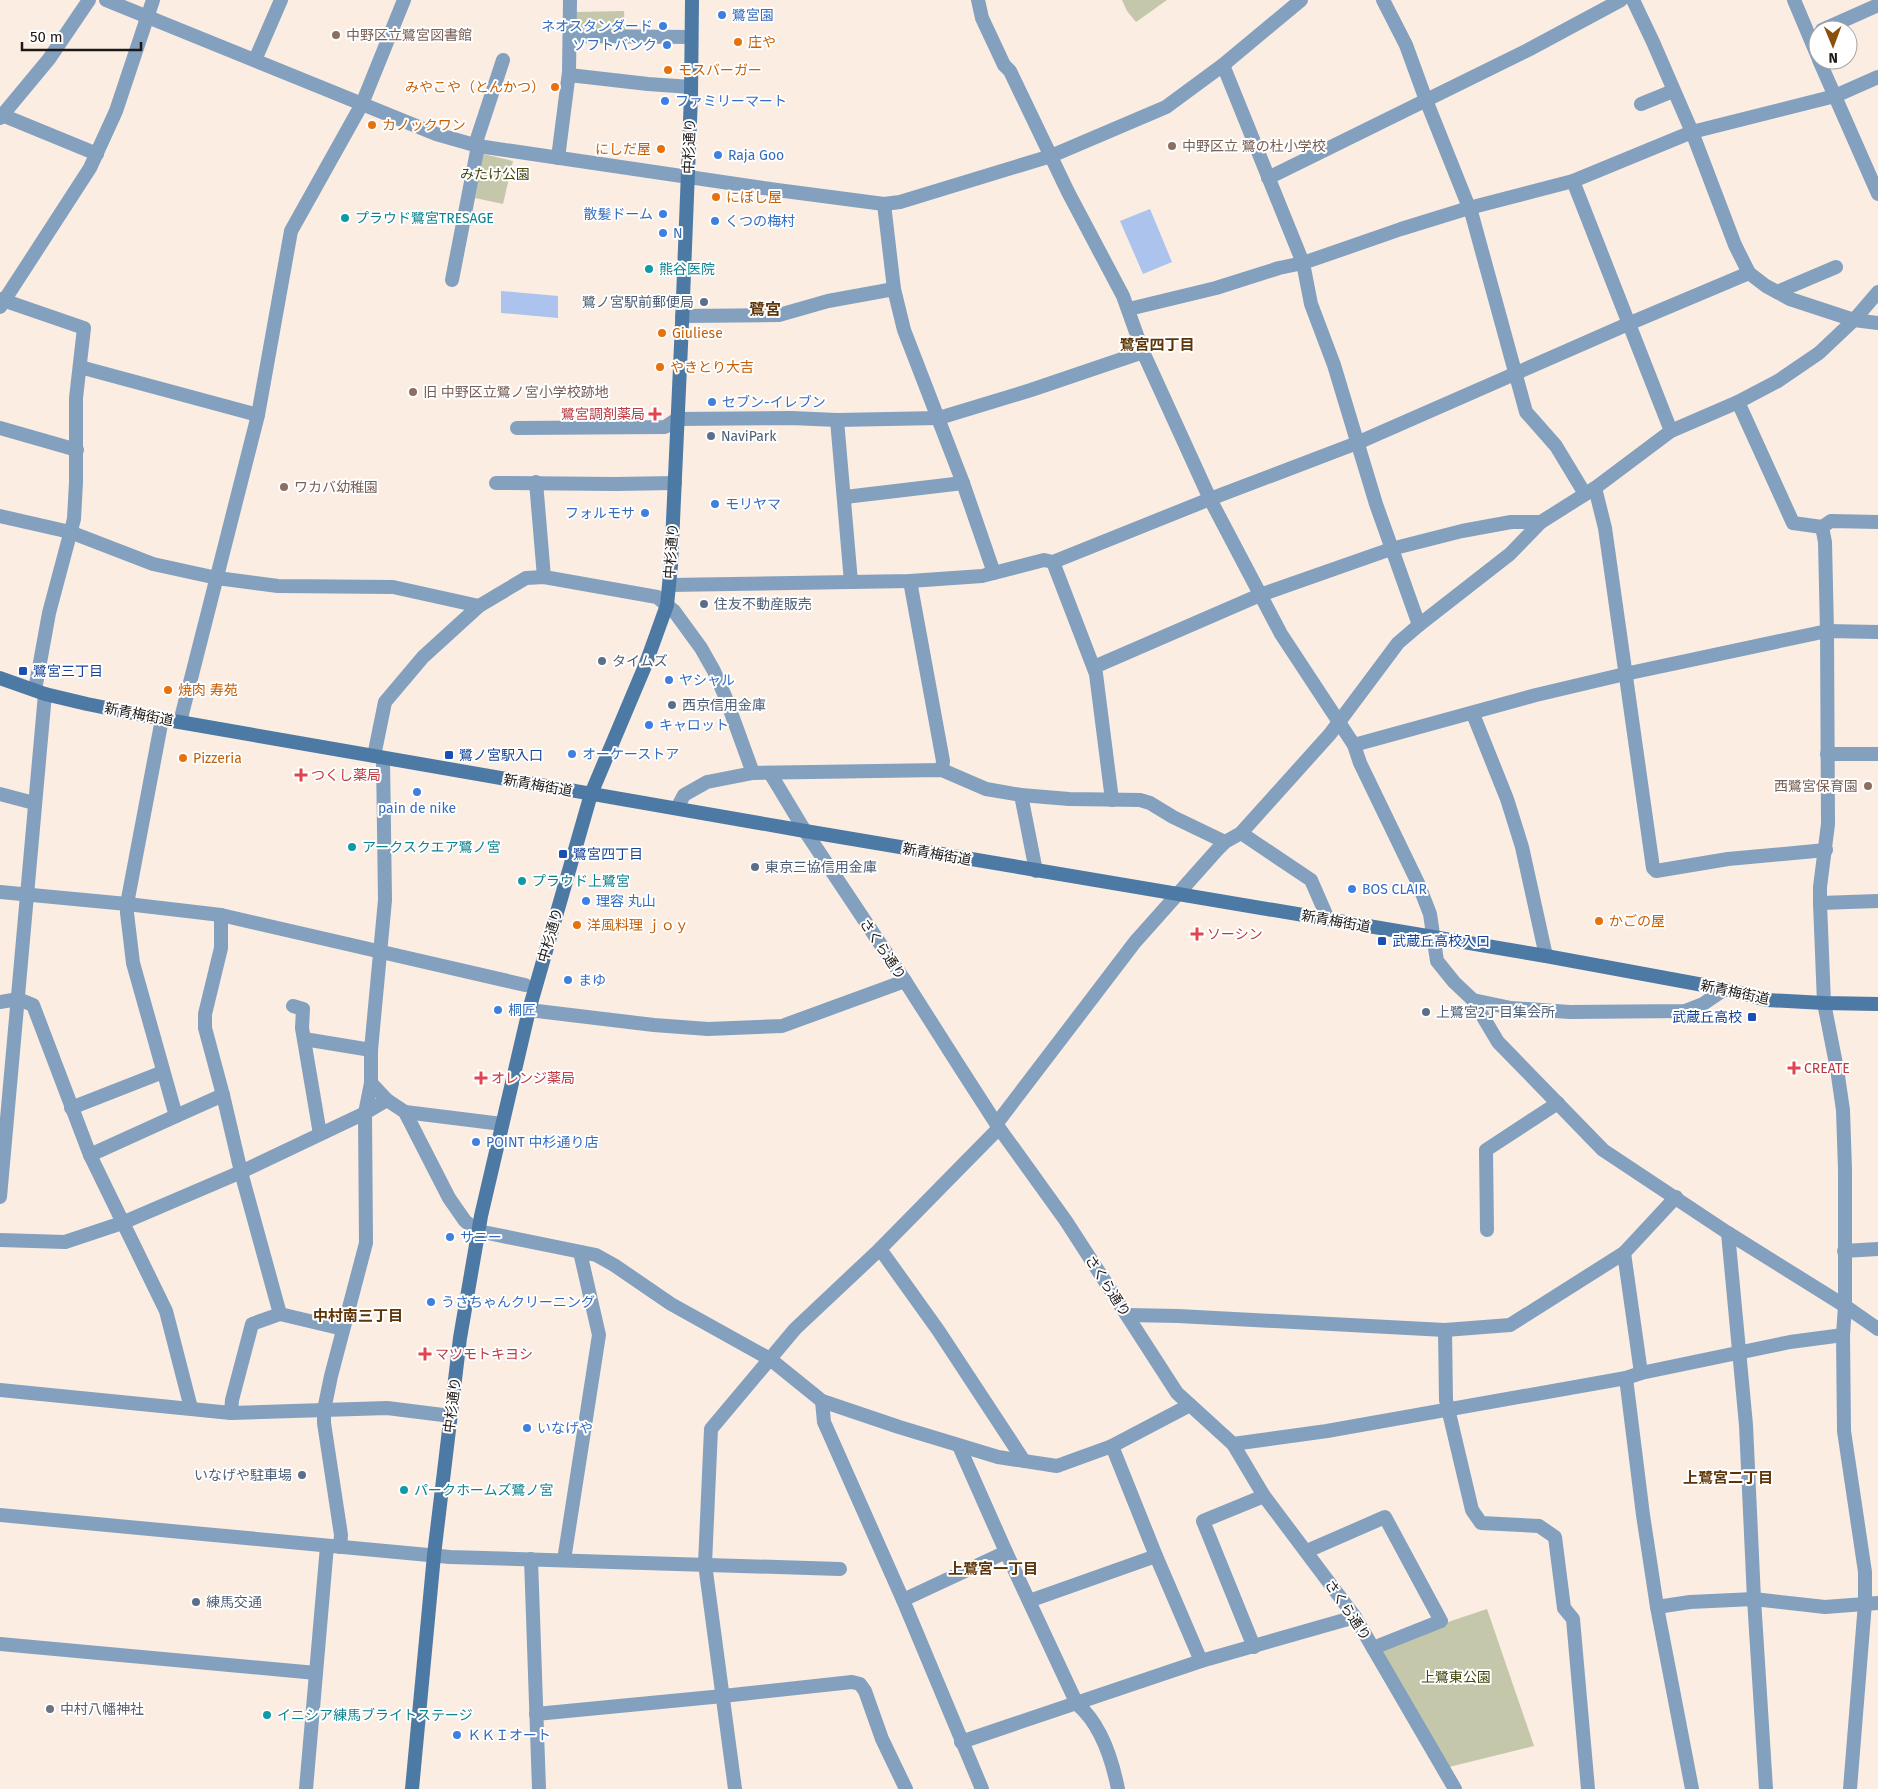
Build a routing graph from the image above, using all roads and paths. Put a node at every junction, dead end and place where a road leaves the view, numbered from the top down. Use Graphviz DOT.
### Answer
graph roads {
  1 [pos="89,0"];
  2 [pos="106,0"];
  3 [pos="153,0"];
  4 [pos="280,0"];
  5 [pos="404,0"];
  6 [pos="570,0"];
  7 [pos="692,0"];
  8 [pos="978,0"];
  9 [pos="1301,0"];
  10 [pos="1383,0"];
  11 [pos="1621,0"];
  12 [pos="1633,0"];
  13 [pos="1794,0"];
  14 [pos="1878,5"];
  15 [pos="147,16"];
  16 [pos="1808,20"];
  17 [pos="1844,20"];
  18 [pos="570,36"];
  19 [pos="691,37"];
  20 [pos="255,60"];
  21 [pos="502,60"];
  22 [pos="1223,65"];
  23 [pos="1824,70"];
  24 [pos="569,75"];
  25 [pos="1878,77"];
  26 [pos="691,86"];
  27 [pos="1674,91"];
  28 [pos="1835,96"];
  29 [pos="1426,100"];
  30 [pos="362,104"];
  31 [pos="1641,104"];
  32 [pos="1,116"];
  33 [pos="1692,132"];
  34 [pos="478,146"];
  35 [pos="97,154"];
  36 [pos="1051,156"];
  37 [pos="558,158"];
  38 [pos="688,177"];
  39 [pos="1268,178"];
  40 [pos="1573,181"];
  41 [pos="1878,194"];
  42 [pos="884,204"];
  43 [pos="1469,208"];
  44 [pos="1303,263"];
  45 [pos="1836,267"];
  46 [pos="1749,273"];
  47 [pos="452,280"];
  48 [pos="894,289"];
  49 [pos="1777,292"];
  50 [pos="1878,292"];
  51 [pos="2,303"];
  52 [pos="1128,308"];
  53 [pos="682,316"];
  54 [pos="1854,320"];
  55 [pos="1878,323"];
  56 [pos="1628,324"];
  57 [pos="1143,352"];
  58 [pos="80,367"];
  59 [pos="1515,373"];
  60 [pos="1738,402"];
  61 [pos="258,415"];
  62 [pos="677,418"];
  63 [pos="939,418"];
  64 [pos="837,420"];
  65 [pos="0,428"];
  66 [pos="517,428"];
  67 [pos="1671,431"];
  68 [pos="1357,443"];
  69 [pos="77,450"];
  70 [pos="536,482"];
  71 [pos="496,483"];
  72 [pos="675,483"];
  73 [pos="963,483"];
  74 [pos="1590,491"];
  75 [pos="845,497"];
  76 [pos="1210,499"];
  77 [pos="0,516"];
  78 [pos="1541,522"];
  79 [pos="1878,522"];
  80 [pos="1822,527"];
  81 [pos="70,532"];
  82 [pos="1391,549"];
  83 [pos="1053,562"];
  84 [pos="994,573"];
  85 [pos="544,577"];
  86 [pos="217,578"];
  87 [pos="910,581"];
  88 [pos="851,582"];
  89 [pos="669,584"];
  90 [pos="1260,596"];
  91 [pos="666,605"];
  92 [pos="479,606"];
  93 [pos="1419,625"];
  94 [pos="1827,631"];
  95 [pos="1878,632"];
  96 [pos="1094,667"];
  97 [pos="1625,674"];
  98 [pos="0,678"];
  99 [pos="40,692"];
  100 [pos="1473,714"];
  101 [pos="162,719"];
  102 [pos="1338,721"];
  103 [pos="180,722"];
  104 [pos="1354,745"];
  105 [pos="1827,754"];
  106 [pos="1878,754"];
  107 [pos="379,757"];
  108 [pos="942,770"];
  109 [pos="753,773"];
  110 [pos="770,773"];
  111 [pos="0,794"];
  112 [pos="591,794"];
  113 [pos="1021,796"];
  114 [pos="1112,800"];
  115 [pos="34,804"];
  116 [pos="677,808"];
  117 [pos="805,832"];
  118 [pos="1241,833"];
  119 [pos="1225,842"];
  120 [pos="1826,850"];
  121 [pos="1036,870"];
  122 [pos="0,892"];
  123 [pos="27,894"];
  124 [pos="1179,895"];
  125 [pos="1878,902"];
  126 [pos="1820,903"];
  127 [pos="127,904"];
  128 [pos="221,915"];
  129 [pos="1328,920"];
  130 [pos="1434,938"];
  131 [pos="380,951"];
  132 [pos="1546,956"];
  133 [pos="905,982"];
  134 [pos="525,985"];
  135 [pos="1725,990"];
  136 [pos="18,999"];
  137 [pos="1472,1000"];
  138 [pos="0,1002"];
  139 [pos="1824,1004"];
  140 [pos="1878,1004"];
  141 [pos="293,1006"];
  142 [pos="529,1010"];
  143 [pos="304,1040"];
  144 [pos="371,1050"];
  145 [pos="163,1072"];
  146 [pos="371,1083"];
  147 [pos="223,1096"];
  148 [pos="387,1100"];
  149 [pos="1558,1103"];
  150 [pos="71,1108"];
  151 [pos="405,1112"];
  152 [pos="365,1113"];
  153 [pos="176,1116"];
  154 [pos="502,1124"];
  155 [pos="998,1126"];
  156 [pos="320,1134"];
  157 [pos="90,1155"];
  158 [pos="241,1172"];
  159 [pos="0,1197"];
  160 [pos="1676,1197"];
  161 [pos="122,1224"];
  162 [pos="1487,1230"];
  163 [pos="478,1231"];
  164 [pos="1728,1234"];
  165 [pos="0,1240"];
  166 [pos="880,1249"];
  167 [pos="1878,1249"];
  168 [pos="1844,1251"];
  169 [pos="580,1252"];
  170 [pos="1624,1253"];
  171 [pos="1845,1306"];
  172 [pos="280,1314"];
  173 [pos="1127,1315"];
  174 [pos="343,1329"];
  175 [pos="1878,1329"];
  176 [pos="1445,1330"];
  177 [pos="1843,1335"];
  178 [pos="1739,1352"];
  179 [pos="770,1359"];
  180 [pos="1641,1373"];
  181 [pos="1626,1378"];
  182 [pos="0,1390"];
  183 [pos="822,1401"];
  184 [pos="1190,1405"];
  185 [pos="191,1408"];
  186 [pos="1448,1409"];
  187 [pos="324,1410"];
  188 [pos="231,1413"];
  189 [pos="451,1416"];
  190 [pos="1233,1444"];
  191 [pos="960,1446"];
  192 [pos="1112,1446"];
  193 [pos="1024,1461"];
  194 [pos="1264,1496"];
  195 [pos="0,1515"];
  196 [pos="333,1546"];
  197 [pos="1307,1551"];
  198 [pos="1006,1552"];
  199 [pos="434,1555"];
  200 [pos="1156,1556"];
  201 [pos="531,1559"];
  202 [pos="564,1560"];
  203 [pos="705,1564"];
  204 [pos="840,1569"];
  205 [pos="1754,1599"];
  206 [pos="903,1600"];
  207 [pos="1029,1601"];
  208 [pos="1871,1603"];
  209 [pos="1657,1607"];
  210 [pos="1355,1617"];
  211 [pos="0,1644"];
  212 [pos="1254,1647"];
  213 [pos="1373,1648"];
  214 [pos="1201,1661"];
  215 [pos="316,1673"];
  216 [pos="723,1696"];
  217 [pos="1077,1704"];
  218 [pos="536,1714"];
  219 [pos="961,1742"];
  220 [pos="306,1789"];
  221 [pos="412,1789"];
  222 [pos="539,1789"];
  223 [pos="735,1789"];
  224 [pos="906,1789"];
  225 [pos="982,1789"];
  226 [pos="1118,1789"];
  227 [pos="1455,1789"];
  228 [pos="1588,1789"];
  229 [pos="1692,1789"];
  230 [pos="1766,1789"];
  231 [pos="1850,1789"];
  1 -- 32 [label="street"];
  2 -- 15 [label="street"];
  3 -- 15 [label="street"];
  4 -- 20 [label="street"];
  5 -- 30 [label="street"];
  6 -- 18 [label="street"];
  7 -- 19 [label="main road, 中杉通り"];
  8 -- 36 [label="street"];
  9 -- 22 [label="street"];
  10 -- 29 [label="street"];
  11 -- 29 [label="street"];
  12 -- 27 [label="street"];
  13 -- 16 [label="street"];
  14 -- 17 [label="street"];
  15 -- 20 [label="street"];
  15 -- 35 [label="street"];
  18 -- 19 [label="street"];
  18 -- 24 [label="street"];
  19 -- 26 [label="main road, 中杉通り"];
  20 -- 30 [label="street"];
  21 -- 34 [label="street"];
  22 -- 36 [label="street"];
  22 -- 39 [label="street"];
  23 -- 28 [label="street"];
  24 -- 26 [label="street"];
  24 -- 37 [label="street"];
  25 -- 28 [label="street"];
  26 -- 38 [label="main road, 中杉通り"];
  27 -- 31 [label="street"];
  27 -- 33 [label="street"];
  28 -- 33 [label="street"];
  28 -- 41 [label="street"];
  29 -- 39 [label="street"];
  29 -- 43 [label="street"];
  30 -- 34 [label="street"];
  30 -- 61 [label="street"];
  32 -- 35 [label="street"];
  33 -- 40 [label="street"];
  33 -- 46 [label="street"];
  34 -- 37 [label="street"];
  34 -- 47 [label="street"];
  35 -- 51 [label="street"];
  36 -- 42 [label="street"];
  36 -- 52 [label="street"];
  37 -- 38 [label="street"];
  38 -- 42 [label="street"];
  38 -- 53 [label="main road, 中杉通り"];
  39 -- 44 [label="street"];
  40 -- 43 [label="street"];
  40 -- 56 [label="street"];
  42 -- 48 [label="street"];
  43 -- 44 [label="street"];
  43 -- 59 [label="street"];
  44 -- 52 [label="street"];
  44 -- 68 [label="street"];
  45 -- 49 [label="street"];
  46 -- 49 [label="street"];
  46 -- 56 [label="street"];
  48 -- 53 [label="street"];
  48 -- 63 [label="street"];
  49 -- 54 [label="street"];
  50 -- 54 [label="street"];
  51 -- 58 [label="street"];
  52 -- 57 [label="street"];
  53 -- 62 [label="main road, 中杉通り"];
  54 -- 55 [label="street"];
  54 -- 60 [label="street"];
  56 -- 59 [label="street"];
  56 -- 67 [label="street"];
  57 -- 63 [label="street"];
  57 -- 76 [label="street"];
  58 -- 61 [label="street"];
  58 -- 69 [label="street"];
  59 -- 68 [label="street"];
  59 -- 74 [label="street"];
  60 -- 67 [label="street"];
  60 -- 80 [label="street"];
  61 -- 86 [label="street"];
  62 -- 64 [label="street"];
  62 -- 66 [label="street"];
  62 -- 72 [label="main road, 中杉通り"];
  63 -- 64 [label="street"];
  63 -- 73 [label="street"];
  64 -- 75 [label="street"];
  65 -- 69 [label="street"];
  67 -- 74 [label="street"];
  68 -- 76 [label="street"];
  68 -- 82 [label="street"];
  69 -- 81 [label="street"];
  70 -- 71 [label="street"];
  70 -- 72 [label="street"];
  70 -- 85 [label="street"];
  72 -- 89 [label="main road, 中杉通り"];
  73 -- 75 [label="street"];
  73 -- 84 [label="street"];
  74 -- 78 [label="street"];
  74 -- 97 [label="street"];
  75 -- 88 [label="street"];
  76 -- 83 [label="street"];
  76 -- 90 [label="street"];
  77 -- 81 [label="street"];
  78 -- 82 [label="street"];
  78 -- 93 [label="street"];
  79 -- 80 [label="street"];
  80 -- 94 [label="street"];
  81 -- 86 [label="street"];
  81 -- 99 [label="street"];
  82 -- 90 [label="street"];
  82 -- 93 [label="street"];
  83 -- 84 [label="street"];
  83 -- 96 [label="street"];
  84 -- 87 [label="street"];
  85 -- 91 [label="street"];
  85 -- 92 [label="street"];
  86 -- 92 [label="street"];
  86 -- 103 [label="street"];
  87 -- 88 [label="street"];
  87 -- 108 [label="street"];
  88 -- 89 [label="street"];
  89 -- 91 [label="main road, 中杉通り"];
  90 -- 96 [label="street"];
  90 -- 102 [label="street"];
  91 -- 109 [label="street"];
  91 -- 112 [label="main road, 中杉通り"];
  92 -- 107 [label="street"];
  93 -- 102 [label="street"];
  94 -- 95 [label="street"];
  94 -- 97 [label="street"];
  94 -- 105 [label="street"];
  96 -- 114 [label="street"];
  97 -- 100 [label="street"];
  97 -- 120 [label="street"];
  98 -- 99 [label="main road, 新青梅街道"];
  99 -- 101 [label="main road, 新青梅街道"];
  99 -- 115 [label="street"];
  100 -- 104 [label="street"];
  100 -- 132 [label="street"];
  101 -- 103 [label="main road, 新青梅街道"];
  101 -- 127 [label="street"];
  102 -- 104 [label="street"];
  102 -- 118 [label="street"];
  103 -- 107 [label="main road, 新青梅街道"];
  104 -- 130 [label="street"];
  105 -- 106 [label="street"];
  105 -- 120 [label="street"];
  107 -- 112 [label="main road, 新青梅街道"];
  107 -- 131 [label="street"];
  108 -- 110 [label="street"];
  108 -- 113 [label="street"];
  109 -- 110 [label="street"];
  109 -- 116 [label="street"];
  110 -- 117 [label="street, さくら通り"];
  111 -- 115 [label="street"];
  112 -- 116 [label="main road, 新青梅街道"];
  112 -- 142 [label="main road, 中杉通り"];
  113 -- 114 [label="street"];
  113 -- 121 [label="street"];
  114 -- 119 [label="street"];
  115 -- 123 [label="street"];
  116 -- 117 [label="main road, 新青梅街道"];
  117 -- 121 [label="main road, 新青梅街道"];
  117 -- 133 [label="street, さくら通り"];
  118 -- 119 [label="street"];
  118 -- 129 [label="street"];
  119 -- 124 [label="street"];
  120 -- 126 [label="street"];
  121 -- 124 [label="main road, 新青梅街道"];
  122 -- 123 [label="street"];
  123 -- 127 [label="street"];
  123 -- 136 [label="street"];
  124 -- 129 [label="main road, 新青梅街道"];
  124 -- 155 [label="street"];
  125 -- 126 [label="street"];
  126 -- 139 [label="street"];
  127 -- 128 [label="street"];
  127 -- 145 [label="street"];
  128 -- 131 [label="street"];
  128 -- 147 [label="street"];
  129 -- 130 [label="main road, 新青梅街道"];
  130 -- 132 [label="main road, 新青梅街道"];
  130 -- 137 [label="street"];
  131 -- 134 [label="street"];
  131 -- 144 [label="street"];
  132 -- 135 [label="main road, 新青梅街道"];
  133 -- 142 [label="street"];
  133 -- 155 [label="street, さくら通り"];
  135 -- 137 [label="street"];
  135 -- 139 [label="main road, 新青梅街道"];
  136 -- 138 [label="street"];
  136 -- 150 [label="street"];
  136 -- 159 [label="street"];
  137 -- 149 [label="street"];
  139 -- 140 [label="main road, 新青梅街道"];
  139 -- 168 [label="street"];
  141 -- 143 [label="street"];
  142 -- 154 [label="main road, 中杉通り"];
  143 -- 144 [label="street"];
  143 -- 156 [label="street"];
  144 -- 146 [label="street"];
  145 -- 150 [label="street"];
  145 -- 153 [label="street"];
  146 -- 148 [label="street"];
  146 -- 152 [label="street"];
  147 -- 153 [label="street"];
  147 -- 158 [label="street"];
  148 -- 151 [label="street"];
  148 -- 152 [label="street"];
  149 -- 160 [label="street"];
  149 -- 162 [label="street"];
  150 -- 157 [label="street"];
  151 -- 154 [label="street"];
  151 -- 163 [label="street"];
  152 -- 156 [label="street"];
  152 -- 174 [label="street"];
  153 -- 157 [label="street"];
  154 -- 163 [label="main road, 中杉通り"];
  155 -- 166 [label="street"];
  155 -- 173 [label="street, さくら通り"];
  156 -- 158 [label="street"];
  157 -- 161 [label="street"];
  158 -- 161 [label="street"];
  158 -- 172 [label="street"];
  160 -- 164 [label="street"];
  160 -- 170 [label="street"];
  161 -- 165 [label="street"];
  161 -- 185 [label="street"];
  163 -- 169 [label="street"];
  163 -- 189 [label="main road, 中杉通り"];
  164 -- 171 [label="street"];
  164 -- 178 [label="street"];
  166 -- 179 [label="street"];
  166 -- 193 [label="street"];
  167 -- 168 [label="street"];
  168 -- 171 [label="street"];
  169 -- 179 [label="street"];
  169 -- 202 [label="street"];
  170 -- 176 [label="street"];
  170 -- 180 [label="street"];
  171 -- 175 [label="street"];
  171 -- 177 [label="street"];
  172 -- 174 [label="street"];
  172 -- 188 [label="street"];
  173 -- 176 [label="street"];
  173 -- 184 [label="street, さくら通り"];
  174 -- 187 [label="street"];
  176 -- 186 [label="street"];
  177 -- 178 [label="street"];
  177 -- 208 [label="street"];
  178 -- 180 [label="street"];
  178 -- 205 [label="street"];
  179 -- 183 [label="street"];
  179 -- 203 [label="street"];
  180 -- 181 [label="street"];
  181 -- 186 [label="street"];
  181 -- 209 [label="street"];
  182 -- 185 [label="street"];
  183 -- 191 [label="street"];
  183 -- 206 [label="street"];
  184 -- 190 [label="street, さくら通り"];
  184 -- 192 [label="street"];
  185 -- 188 [label="street"];
  186 -- 190 [label="street"];
  186 -- 228 [label="street"];
  187 -- 188 [label="street"];
  187 -- 189 [label="street"];
  187 -- 196 [label="street"];
  189 -- 199 [label="main road, 中杉通り"];
  190 -- 194 [label="street, さくら通り"];
  191 -- 193 [label="street"];
  191 -- 198 [label="street"];
  192 -- 193 [label="street"];
  192 -- 200 [label="street"];
  194 -- 197 [label="street, さくら通り"];
  194 -- 212 [label="street"];
  195 -- 196 [label="street"];
  196 -- 199 [label="street"];
  196 -- 215 [label="street"];
  197 -- 210 [label="street, さくら通り"];
  197 -- 213 [label="street"];
  198 -- 206 [label="street"];
  198 -- 207 [label="street"];
  199 -- 201 [label="street"];
  199 -- 221 [label="main road, 中杉通り"];
  200 -- 207 [label="street"];
  200 -- 214 [label="street"];
  201 -- 202 [label="street"];
  201 -- 218 [label="street"];
  202 -- 203 [label="street"];
  203 -- 204 [label="street"];
  203 -- 216 [label="street"];
  205 -- 208 [label="street"];
  205 -- 209 [label="street"];
  205 -- 230 [label="street"];
  206 -- 219 [label="street"];
  207 -- 217 [label="street"];
  208 -- 231 [label="street"];
  209 -- 229 [label="street"];
  210 -- 212 [label="street"];
  210 -- 213 [label="street, さくら通り"];
  211 -- 215 [label="street"];
  212 -- 214 [label="street"];
  213 -- 227 [label="street, さくら通り"];
  214 -- 217 [label="street"];
  215 -- 220 [label="street"];
  216 -- 218 [label="street"];
  216 -- 223 [label="street"];
  216 -- 224 [label="street"];
  217 -- 219 [label="street"];
  217 -- 226 [label="street"];
  218 -- 222 [label="street"];
  219 -- 225 [label="street"];
}
